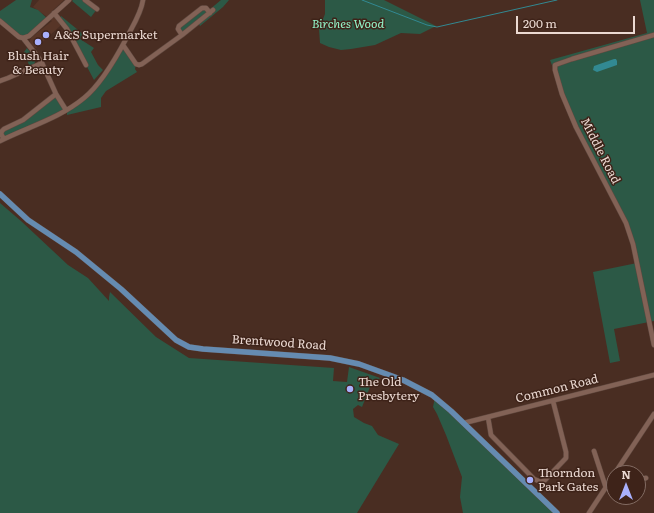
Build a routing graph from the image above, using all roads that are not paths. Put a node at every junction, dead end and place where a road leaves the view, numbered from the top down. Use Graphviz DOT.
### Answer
graph roads {
  1 [pos="69,0"];
  2 [pos="86,0"];
  3 [pos="143,0"];
  4 [pos="97,9"];
  5 [pos="54,13"];
  6 [pos="0,21"];
  7 [pos="182,35"];
  8 [pos="654,35"];
  9 [pos="23,38"];
  10 [pos="123,45"];
  11 [pos="42,63"];
  12 [pos="86,65"];
  13 [pos="0,81"];
  14 [pos="56,94"];
  15 [pos="66,110"];
  16 [pos="2,140"];
  17 [pos="0,194"];
  18 [pos="654,345"];
  19 [pos="654,375"];
  20 [pos="554,401"];
  21 [pos="654,414"];
  22 [pos="488,417"];
  23 [pos="464,423"];
  24 [pos="594,451"];
  25 [pos="621,465"];
  26 [pos="606,488"];
  27 [pos="557,513"];
  28 [pos="589,513"];
  1 -- 5 [label="street"];
  2 -- 4 [label="street"];
  3 -- 10 [label="street"];
  5 -- 9 [label="street"];
  5 -- 12 [label="street"];
  6 -- 9 [label="street"];
  7 -- 7 [label="street"];
  7 -- 10 [label="street"];
  8 -- 18 [label="street, Middle Road"];
  9 -- 11 [label="street"];
  10 -- 15 [label="street"];
  11 -- 13 [label="street"];
  11 -- 14 [label="street"];
  14 -- 15 [label="street"];
  14 -- 16 [label="street"];
  15 -- 16 [label="street"];
  17 -- 23 [label="main road, Brentwood Road"];
  19 -- 20 [label="street, Common Road"];
  20 -- 22 [label="street, Common Road"];
  20 -- 22 [label="street"];
  21 -- 25 [label="street"];
  22 -- 23 [label="street, Common Road"];
  23 -- 27 [label="main road, Brentwood Road"];
  24 -- 26 [label="street"];
  26 -- 28 [label="street"];
}
